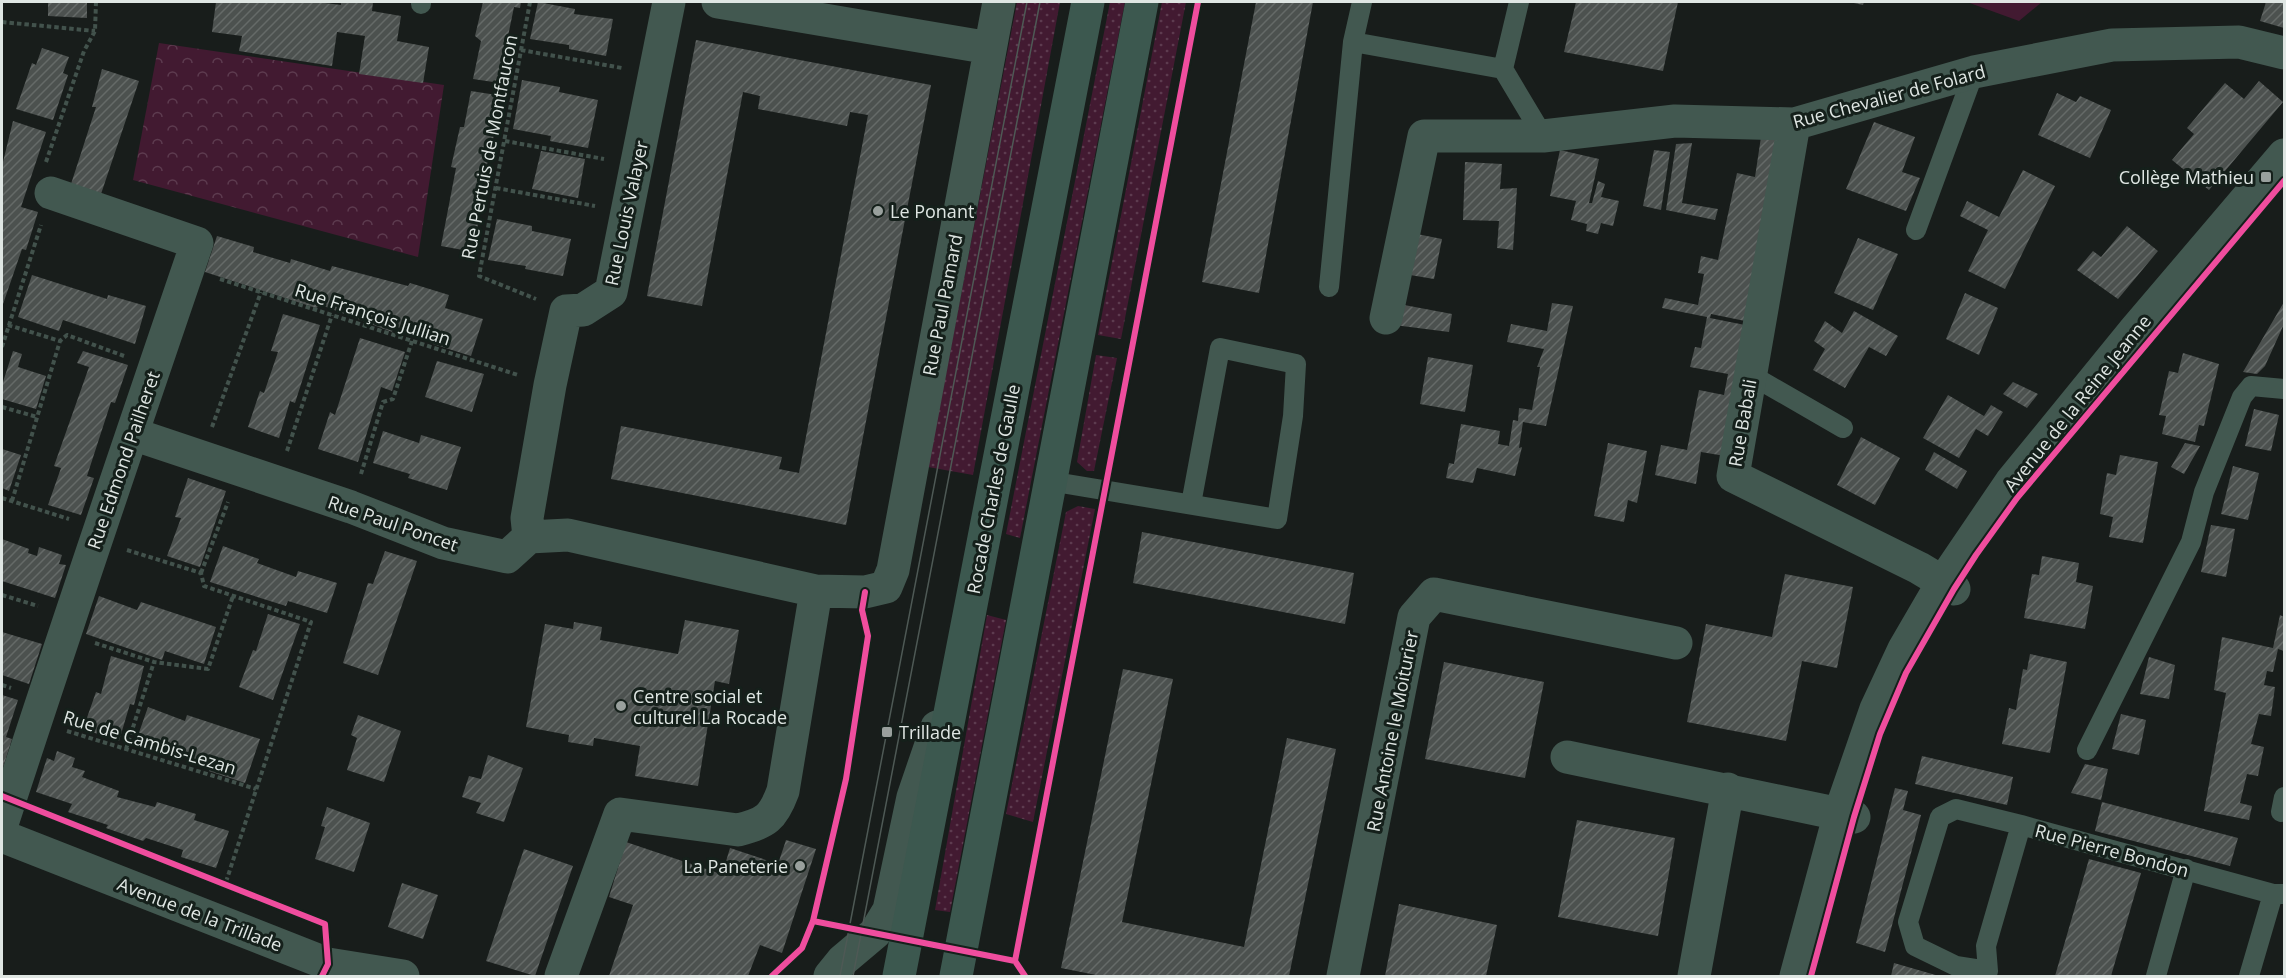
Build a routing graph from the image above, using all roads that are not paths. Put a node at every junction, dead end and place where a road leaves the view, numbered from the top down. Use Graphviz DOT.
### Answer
graph roads {
  1 [pos="669,2"];
  2 [pos="718,2"];
  3 [pos="999,2"];
  4 [pos="1088,2"];
  5 [pos="1142,2"];
  6 [pos="1362,2"];
  7 [pos="1519,2"];
  8 [pos="1353,42"];
  9 [pos="990,48"];
  10 [pos="2284,53"];
  11 [pos="1503,69"];
  12 [pos="1974,72"];
  13 [pos="1794,124"];
  14 [pos="1543,136"];
  15 [pos="2284,155"];
  16 [pos="51,193"];
  17 [pos="1916,230"];
  18 [pos="1329,287"];
  19 [pos="1386,318"];
  20 [pos="1750,375"];
  21 [pos="2284,389"];
  22 [pos="1843,428"];
  23 [pos="133,434"];
  24 [pos="1049,480"];
  25 [pos="1191,504"];
  26 [pos="528,537"];
  27 [pos="1949,586"];
  28 [pos="816,591"];
  29 [pos="1676,643"];
  30 [pos="958,666"];
  31 [pos="2087,750"];
  32 [pos="1567,758"];
  33 [pos="1728,789"];
  34 [pos="1847,815"];
  35 [pos="2,824"];
  36 [pos="2021,825"];
  37 [pos="2,836"];
  38 [pos="2186,869"];
  39 [pos="2279,894"];
  40 [pos="325,970"];
  41 [pos="1987,974"];
  42 [pos="403,976"];
  43 [pos="561,976"];
  44 [pos="830,976"];
  45 [pos="899,976"];
  46 [pos="956,976"];
  47 [pos="1343,976"];
  48 [pos="1694,976"];
  49 [pos="1796,976"];
  50 [pos="2156,976"];
  51 [pos="2249,976"];
  1 -- 26 [label="street, Rue Louis Valayer"];
  2 -- 9 [label="street"];
  3 -- 9 [label="street, Rue Paul Pamard"];
  4 -- 30 [label="main road, Rocade Charles de Gaulle"];
  5 -- 24 [label="main road"];
  6 -- 8 [label="lane"];
  7 -- 11 [label="lane"];
  8 -- 11 [label="lane"];
  8 -- 18 [label="lane"];
  9 -- 28 [label="street, Rue Paul Pamard"];
  10 -- 12 [label="street, Rue Chevalier de Folard"];
  11 -- 14 [label="lane"];
  12 -- 13 [label="street, Rue Chevalier de Folard"];
  12 -- 17 [label="lane"];
  13 -- 14 [label="street, Rue Chevalier de Folard"];
  13 -- 20 [label="street, Rue Babali"];
  14 -- 19 [label="street, Rue Chevalier de Folard"];
  15 -- 27 [label="street, Avenue de la Reine Jeanne"];
  16 -- 23 [label="street, Rue Edmond Pailheret"];
  20 -- 22 [label="lane"];
  20 -- 27 [label="street, Rue Babali"];
  21 -- 31 [label="lane"];
  23 -- 26 [label="street, Rue Paul Poncet"];
  23 -- 35 [label="street, Rue Edmond Pailheret"];
  24 -- 25 [label="lane"];
  24 -- 46 [label="main road"];
  25 -- 25 [label="lane"];
  26 -- 28 [label="street"];
  27 -- 34 [label="street, Avenue de la Reine Jeanne"];
  28 -- 43 [label="street"];
  29 -- 47 [label="street, Rue Antoine le Moiturier"];
  30 -- 44 [label="street"];
  30 -- 45 [label="main road, Rocade Charles de Gaulle"];
  32 -- 33 [label="street"];
  33 -- 34 [label="street"];
  33 -- 48 [label="street"];
  34 -- 49 [label="street, Avenue de la Reine Jeanne"];
  36 -- 38 [label="lane, Rue Pierre Bondon"];
  36 -- 41 [label="lane, Rue Pierre Bondon"];
  36 -- 41 [label="lane"];
  37 -- 40 [label="street, Avenue de la Trillade"];
  38 -- 39 [label="lane, Rue Pierre Bondon"];
  38 -- 50 [label="lane"];
  39 -- 51 [label="lane"];
  40 -- 42 [label="street, Avenue de la Trillade"];
}
